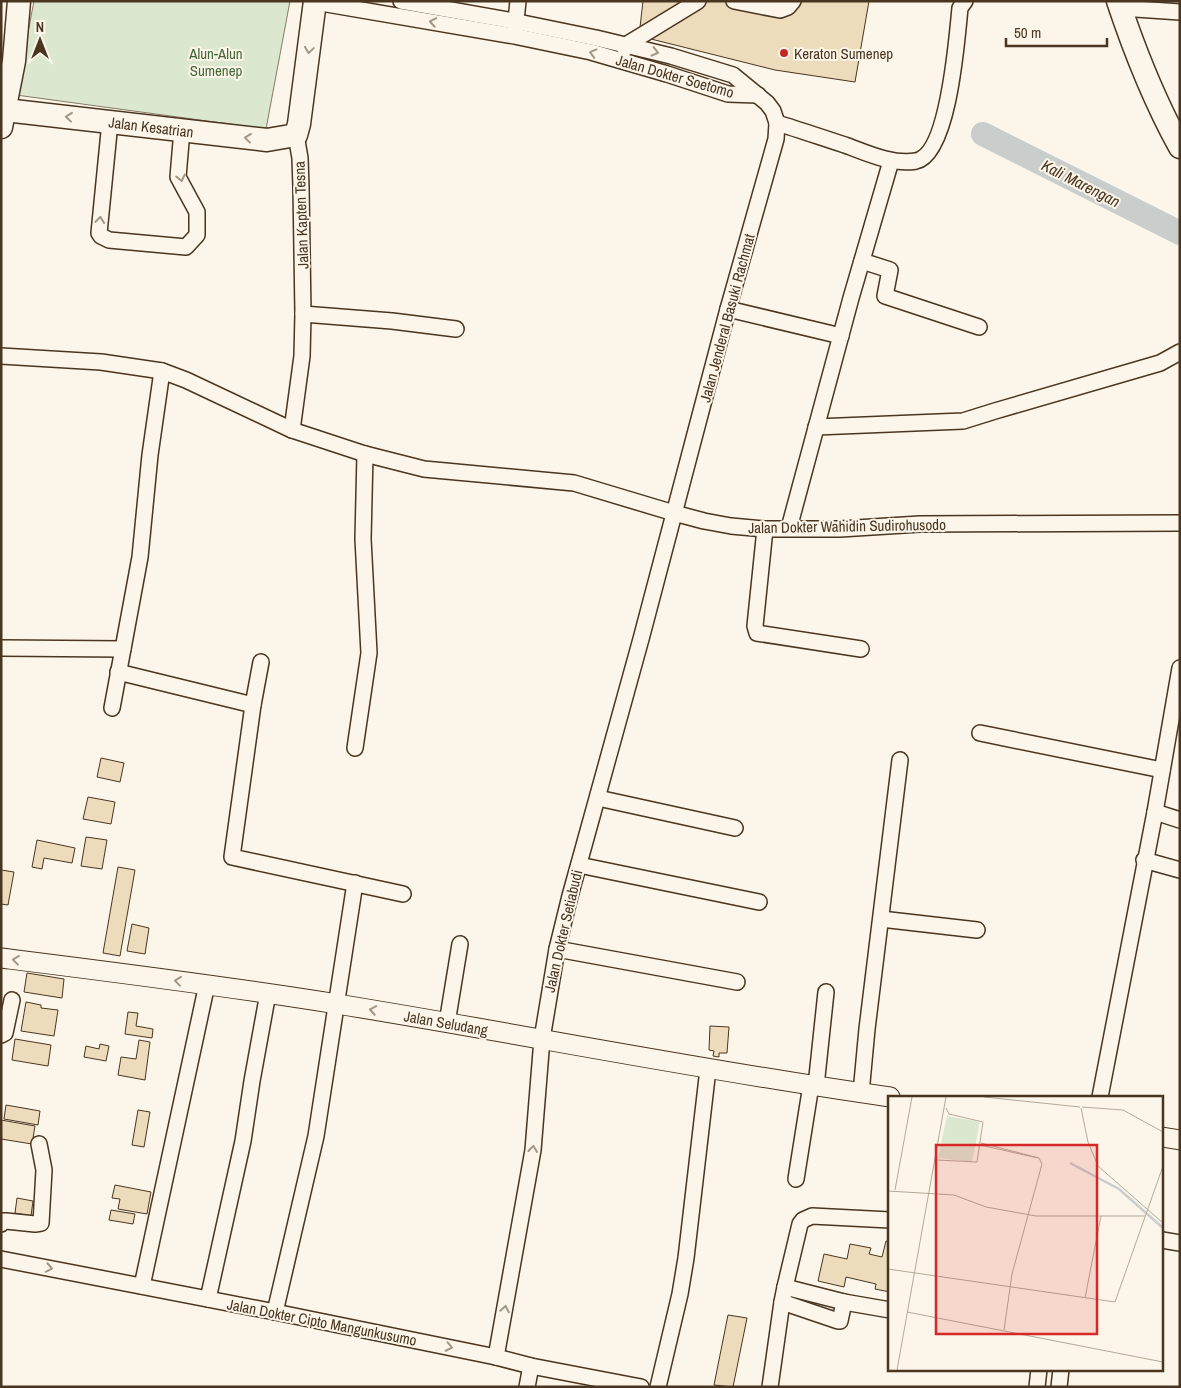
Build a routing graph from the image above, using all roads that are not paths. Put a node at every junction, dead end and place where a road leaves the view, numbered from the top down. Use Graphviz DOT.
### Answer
graph roads {
  1 [pos="18,1"];
  2 [pos="315,1"];
  3 [pos="518,1"];
  4 [pos="698,1"];
  5 [pos="734,1"];
  6 [pos="793,1"];
  7 [pos="964,1"];
  8 [pos="1119,5"];
  9 [pos="411,6"];
  10 [pos="1180,12"];
  11 [pos="515,28"];
  12 [pos="1,37"];
  13 [pos="626,45"];
  14 [pos="621,61"];
  15 [pos="758,95"];
  16 [pos="3,118"];
  17 [pos="110,122"];
  18 [pos="777,123"];
  19 [pos="182,130"];
  20 [pos="296,135"];
  21 [pos="1180,147"];
  22 [pos="891,160"];
  23 [pos="862,261"];
  24 [pos="728,309"];
  25 [pos="303,314"];
  26 [pos="979,328"];
  27 [pos="456,329"];
  28 [pos="841,336"];
  29 [pos="1180,352"];
  30 [pos="1,356"];
  31 [pos="162,371"];
  32 [pos="816,427"];
  33 [pos="292,430"];
  34 [pos="365,454"];
  35 [pos="674,513"];
  36 [pos="1180,523"];
  37 [pos="789,528"];
  38 [pos="766,529"];
  39 [pos="1,648"];
  40 [pos="861,648"];
  41 [pos="123,649"];
  42 [pos="261,662"];
  43 [pos="1180,668"];
  44 [pos="118,672"];
  45 [pos="253,704"];
  46 [pos="112,708"];
  47 [pos="1175,729"];
  48 [pos="980,733"];
  49 [pos="355,748"];
  50 [pos="900,760"];
  51 [pos="1162,770"];
  52 [pos="598,798"];
  53 [pos="1155,812"];
  54 [pos="1180,820"];
  55 [pos="735,828"];
  56 [pos="1144,860"];
  57 [pos="579,866"];
  58 [pos="1180,870"];
  59 [pos="355,883"];
  60 [pos="403,894"];
  61 [pos="759,902"];
  62 [pos="882,919"];
  63 [pos="977,930"];
  64 [pos="460,944"];
  65 [pos="557,949"];
  66 [pos="1,958"];
  67 [pos="737,982"];
  68 [pos="207,984"];
  69 [pos="826,992"];
  70 [pos="268,993"];
  71 [pos="12,1000"];
  72 [pos="337,1004"];
  73 [pos="447,1023"];
  74 [pos="1,1036"];
  75 [pos="542,1039"];
  76 [pos="708,1069"];
  77 [pos="814,1086"];
  78 [pos="861,1093"];
  79 [pos="1100,1096"];
  80 [pos="888,1097"];
  81 [pos="1164,1138"];
  82 [pos="1180,1140"];
  83 [pos="39,1144"];
  84 [pos="796,1179"];
  85 [pos="888,1220"];
  86 [pos="1,1224"];
  87 [pos="1164,1240"];
  88 [pos="1180,1243"];
  89 [pos="1,1259"];
  90 [pos="142,1286"];
  91 [pos="785,1287"];
  92 [pos="208,1299"];
  93 [pos="782,1302"];
  94 [pos="844,1302"];
  95 [pos="888,1310"];
  96 [pos="275,1312"];
  97 [pos="496,1357"];
  98 [pos="531,1366"];
  99 [pos="1039,1370"];
  100 [pos="1061,1370"];
  101 [pos="527,1387"];
  102 [pos="641,1387"];
  103 [pos="658,1387"];
  104 [pos="770,1387"];
  105 [pos="1037,1387"];
  106 [pos="1059,1387"];
  1 -- 12 [label="highway"];
  1 -- 16 [label="highway"];
  2 -- 9 [label="street, Jalan Dokter Soetomo"];
  2 -- 20 [label="highway, Jalan Kapten Tesna, one-way"];
  3 -- 11 [label="street"];
  4 -- 13 [label="street"];
  5 -- 6 [label="street"];
  7 -- 22 [label="street"];
  8 -- 10 [label="street"];
  8 -- 21 [label="highway"];
  9 -- 11 [label="street, Jalan Dokter Soetomo"];
  11 -- 13 [label="street, Jalan Dokter Soetomo"];
  14 -- 11 [label="street, Jalan Dokter Soetomo, one-way"];
  13 -- 14 [label="street"];
  13 -- 15 [label="street, Jalan Dokter Soetomo, one-way"];
  14 -- 15 [label="street, Jalan Dokter Soetomo"];
  15 -- 18 [label="street"];
  17 -- 16 [label="highway, Jalan Kesatrian, one-way"];
  17 -- 19 [label="highway, Jalan Kesatrian"];
  19 -- 17 [label="street, one-way"];
  18 -- 22 [label="street"];
  18 -- 24 [label="street, Jalan Jenderal Basuki Rachmat"];
  20 -- 19 [label="highway, Jalan Kesatrian, one-way"];
  20 -- 25 [label="street, Jalan Kapten Tesna"];
  22 -- 23 [label="street"];
  23 -- 26 [label="street"];
  23 -- 28 [label="street"];
  24 -- 28 [label="street"];
  24 -- 35 [label="street, Jalan Jenderal Basuki Rachmat"];
  25 -- 27 [label="street"];
  25 -- 33 [label="street, Jalan Kapten Tesna"];
  28 -- 32 [label="street"];
  29 -- 32 [label="street"];
  30 -- 31 [label="street, Jalan Dokter Wahidin Sudirohusodo"];
  31 -- 33 [label="street, Jalan Dokter Wahidin Sudirohusodo"];
  31 -- 41 [label="street"];
  32 -- 37 [label="street"];
  33 -- 34 [label="street, Jalan Dokter Wahidin Sudirohusodo"];
  34 -- 35 [label="street, Jalan Dokter Wahidin Sudirohusodo"];
  34 -- 49 [label="street"];
  35 -- 38 [label="street, Jalan Dokter Wahidin Sudirohusodo"];
  35 -- 52 [label="street, Jalan Dokter Setiabudi"];
  36 -- 37 [label="street, Jalan Dokter Wahidin Sudirohusodo"];
  37 -- 38 [label="street, Jalan Dokter Wahidin Sudirohusodo"];
  38 -- 40 [label="street"];
  39 -- 41 [label="street"];
  41 -- 44 [label="street"];
  42 -- 45 [label="street"];
  43 -- 47 [label="street"];
  44 -- 45 [label="street"];
  44 -- 46 [label="street"];
  45 -- 59 [label="street"];
  47 -- 51 [label="street"];
  48 -- 51 [label="street"];
  50 -- 62 [label="street"];
  51 -- 53 [label="street"];
  52 -- 55 [label="street"];
  52 -- 57 [label="street, Jalan Dokter Setiabudi"];
  53 -- 54 [label="street"];
  53 -- 56 [label="street"];
  56 -- 58 [label="street"];
  56 -- 79 [label="street"];
  57 -- 61 [label="street"];
  57 -- 65 [label="street, Jalan Dokter Setiabudi"];
  59 -- 60 [label="street"];
  59 -- 72 [label="street"];
  62 -- 63 [label="street"];
  62 -- 78 [label="street"];
  64 -- 73 [label="street"];
  65 -- 67 [label="street"];
  65 -- 75 [label="street, Jalan Dokter Setiabudi"];
  68 -- 66 [label="main road, Jalan Seludang, one-way"];
  68 -- 70 [label="main road, Jalan Seludang"];
  68 -- 90 [label="street"];
  69 -- 77 [label="street"];
  70 -- 72 [label="main road, Jalan Seludang"];
  70 -- 92 [label="street"];
  71 -- 74 [label="street"];
  73 -- 72 [label="main road, Jalan Seludang, one-way"];
  72 -- 96 [label="street"];
  73 -- 75 [label="main road, Jalan Seludang"];
  75 -- 76 [label="main road, Jalan Seludang"];
  97 -- 75 [label="street, Jalan Dokter Setiabudi, one-way"];
  76 -- 77 [label="main road, Jalan Seludang"];
  76 -- 103 [label="street"];
  77 -- 78 [label="main road, Jalan Seludang"];
  77 -- 84 [label="street"];
  78 -- 80 [label="main road, Jalan Seludang"];
  81 -- 82 [label="main road"];
  83 -- 86 [label="street"];
  85 -- 91 [label="street"];
  87 -- 88 [label="street"];
  89 -- 90 [label="street, Jalan Dokter Cipto Mangunkusumo, one-way"];
  90 -- 92 [label="street, Jalan Dokter Cipto Mangunkusumo"];
  91 -- 93 [label="street"];
  91 -- 94 [label="street"];
  92 -- 96 [label="street, Jalan Dokter Cipto Mangunkusumo"];
  93 -- 94 [label="street"];
  93 -- 104 [label="street"];
  94 -- 95 [label="street"];
  96 -- 97 [label="street, Jalan Dokter Cipto Mangunkusumo, one-way"];
  97 -- 98 [label="street, Jalan Dokter Cipto Mangunkusumo"];
  98 -- 101 [label="street"];
  98 -- 102 [label="street, Jalan Dokter Cipto Mangunkusumo"];
  99 -- 105 [label="street"];
  100 -- 106 [label="street"];
}
